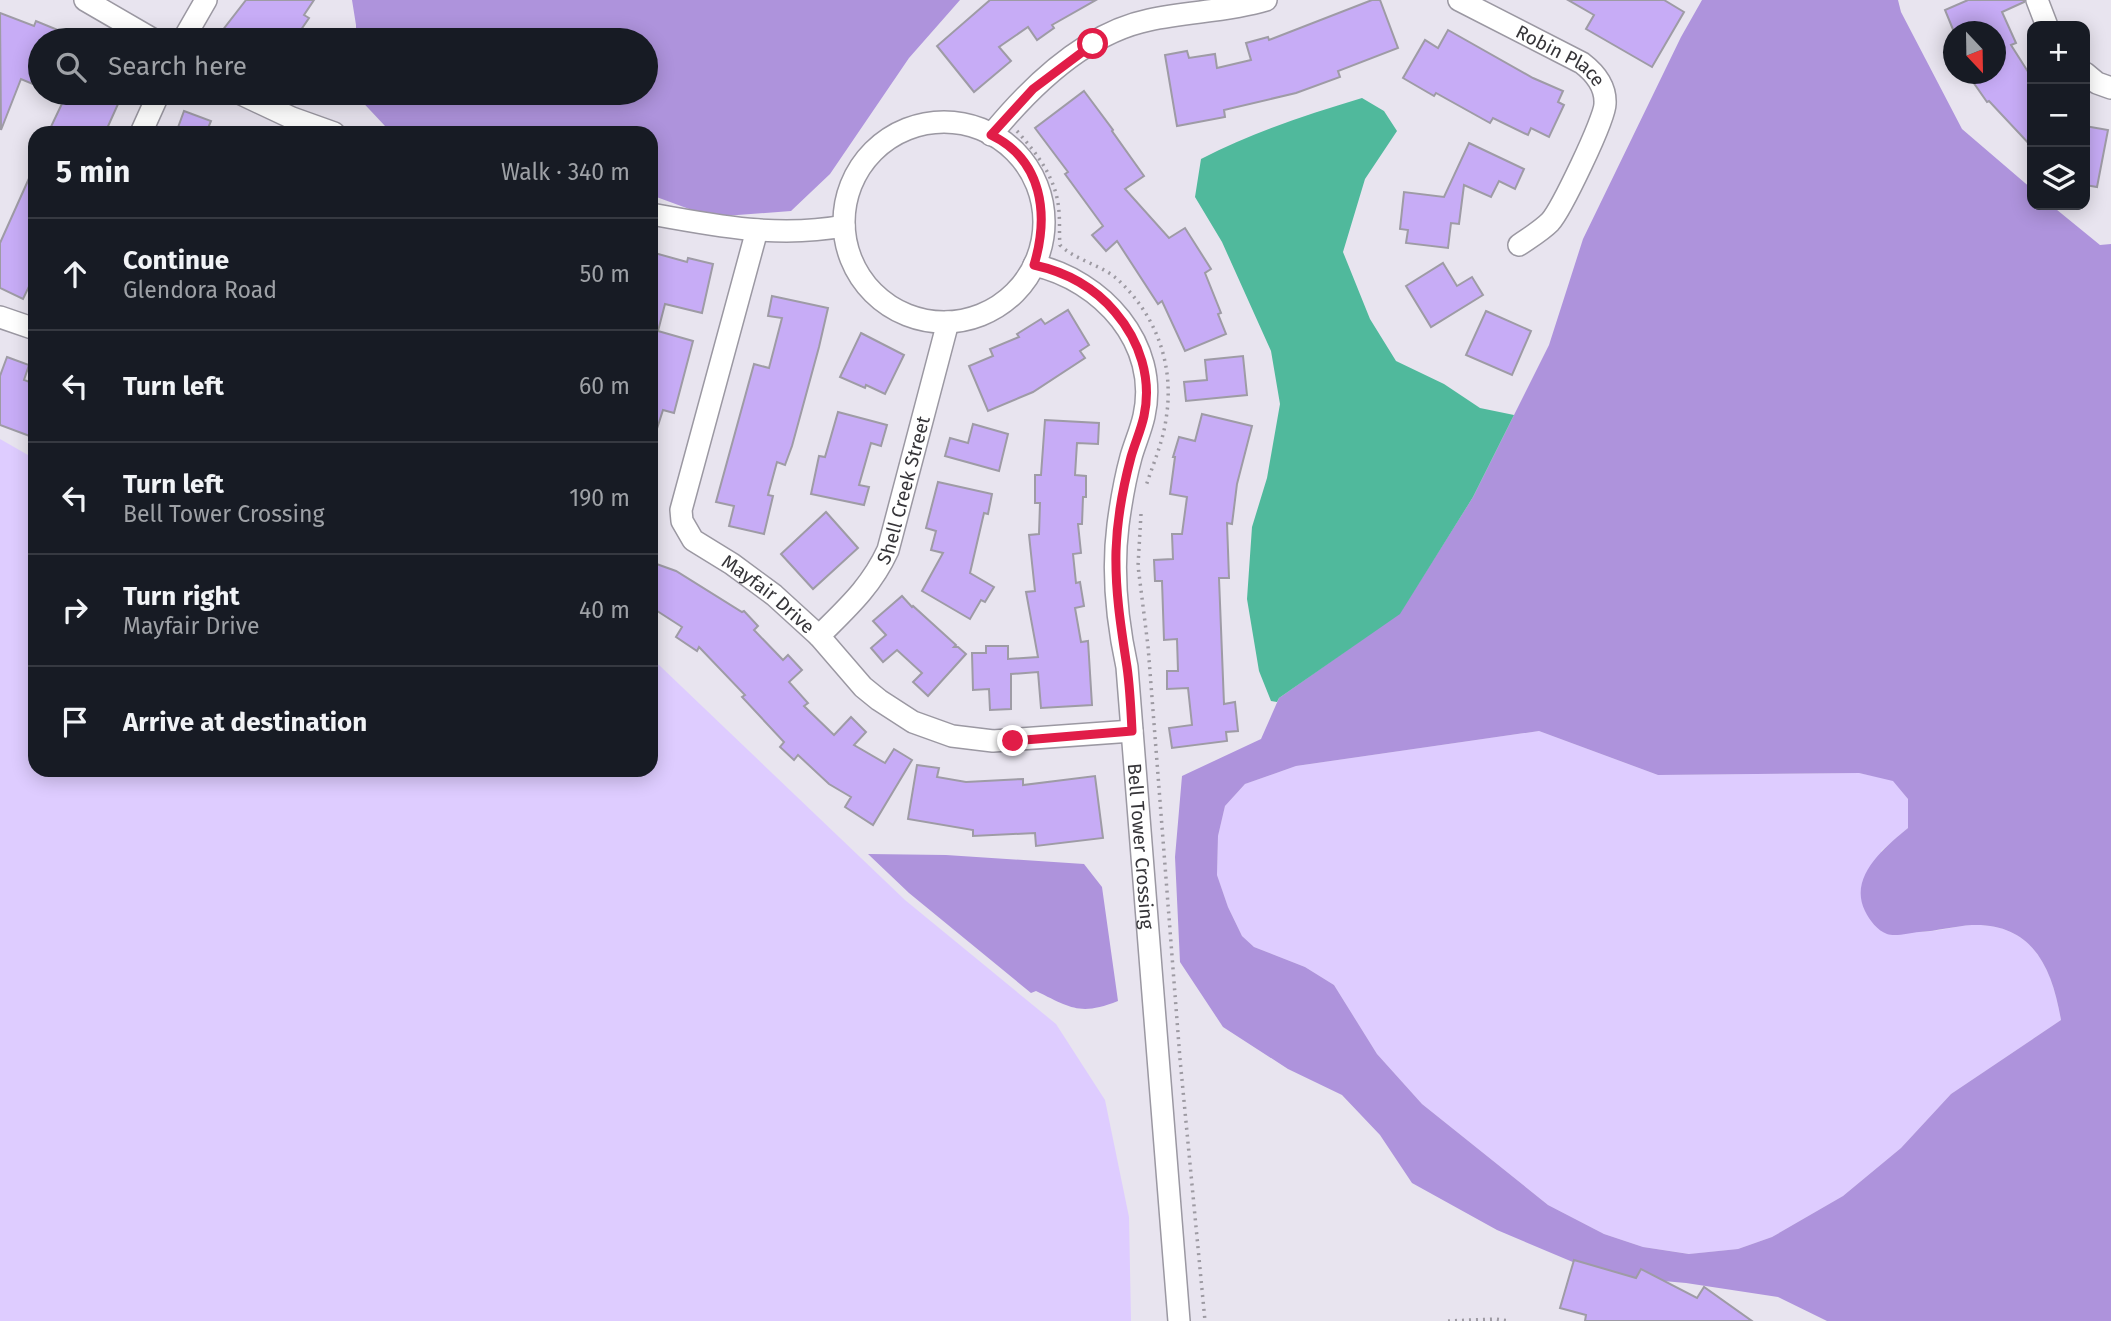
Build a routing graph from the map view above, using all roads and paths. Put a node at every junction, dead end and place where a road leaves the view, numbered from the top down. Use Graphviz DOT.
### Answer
graph roads {
  1 [pos="85,0"];
  2 [pos="206,0"];
  3 [pos="1266,0"];
  4 [pos="1459,0"];
  5 [pos="2037,0"];
  6 [pos="2045,21"];
  7 [pos="133,28"];
  8 [pos="190,28"];
  9 [pos="2090,77"];
  10 [pos="2111,88"];
  11 [pos="154,105"];
  12 [pos="264,105"];
  13 [pos="144,126"];
  14 [pos="314,126"];
  15 [pos="991,135"];
  16 [pos="658,215"];
  17 [pos="844,226"];
  18 [pos="757,230"];
  19 [pos="1520,245"];
  20 [pos="1034,265"];
  21 [pos="0,317"];
  22 [pos="948,322"];
  23 [pos="28,327"];
  24 [pos="819,636"];
  25 [pos="1132,731"];
  26 [pos="1179,1321"];
  27 [pos="1448,1321"];
  28 [pos="1510,1321"];
  1 -- 7 [label="street"];
  2 -- 8 [label="street"];
  3 -- 15 [label="street"];
  4 -- 19 [label="street, Robin Place"];
  5 -- 6 [label="street"];
  9 -- 10 [label="street"];
  11 -- 13 [label="street"];
  12 -- 14 [label="street"];
  15 -- 17 [label="street"];
  15 -- 20 [label="street"];
  16 -- 18 [label="street"];
  17 -- 18 [label="street"];
  17 -- 22 [label="street"];
  18 -- 24 [label="street, Mayfair Drive"];
  20 -- 22 [label="street"];
  20 -- 25 [label="street, Bell Tower Crossing"];
  21 -- 23 [label="street"];
  22 -- 24 [label="street, Shell Creek Street"];
  24 -- 25 [label="street, Mayfair Drive"];
  25 -- 26 [label="street, Bell Tower Crossing"];
  27 -- 28 [label="path"];
}
